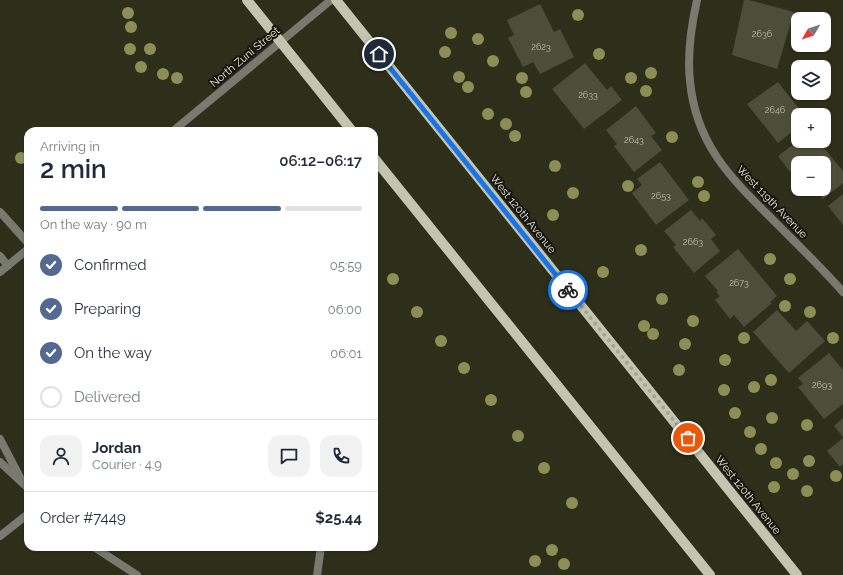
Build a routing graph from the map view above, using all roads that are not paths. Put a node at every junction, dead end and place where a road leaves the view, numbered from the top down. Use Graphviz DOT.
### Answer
graph roads {
  1 [pos="247,0"];
  2 [pos="331,0"];
  3 [pos="336,0"];
  4 [pos="697,0"];
  5 [pos="280,42"];
  6 [pos="178,127"];
  7 [pos="349,127"];
  8 [pos="378,163"];
  9 [pos="0,212"];
  10 [pos="24,239"];
  11 [pos="24,252"];
  12 [pos="0,256"];
  13 [pos="8,266"];
  14 [pos="0,272"];
  15 [pos="843,292"];
  16 [pos="0,439"];
  17 [pos="0,462"];
  18 [pos="24,481"];
  19 [pos="24,483"];
  20 [pos="24,517"];
  21 [pos="0,536"];
  22 [pos="100,551"];
  23 [pos="320,551"];
  24 [pos="137,575"];
  25 [pos="317,575"];
  26 [pos="710,575"];
  27 [pos="797,575"];
  1 -- 5 [label="main road"];
  2 -- 5 [label="street, North Zuni Street"];
  3 -- 27 [label="main road, West 120th Avenue"];
  4 -- 15 [label="street, West 119th Avenue"];
  5 -- 6 [label="street, North Zuni Street"];
  5 -- 7 [label="main road"];
  8 -- 26 [label="main road"];
  9 -- 10 [label="street"];
  11 -- 13 [label="street"];
  12 -- 13 [label="street"];
  13 -- 14 [label="street"];
  16 -- 18 [label="street"];
  17 -- 19 [label="street"];
  20 -- 21 [label="street"];
  22 -- 24 [label="street"];
  23 -- 25 [label="street"];
}
